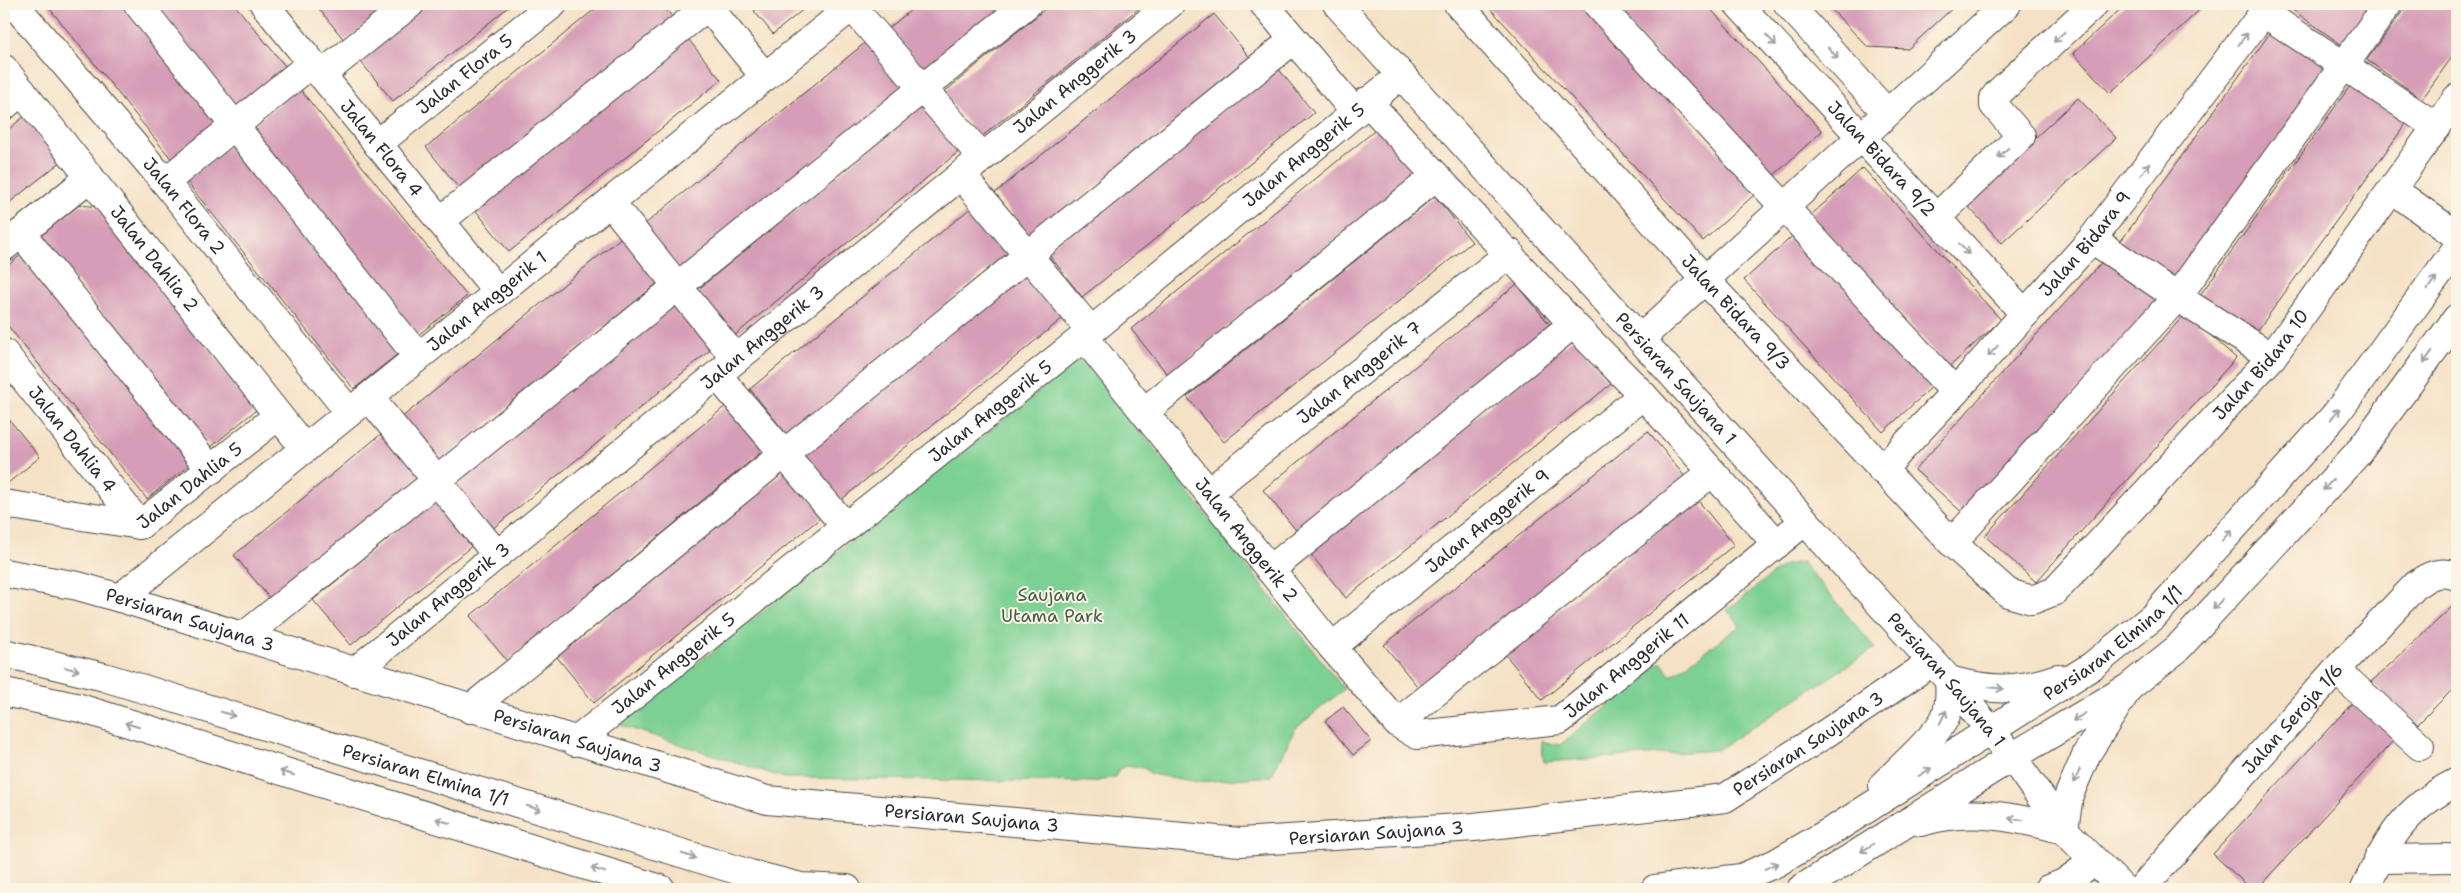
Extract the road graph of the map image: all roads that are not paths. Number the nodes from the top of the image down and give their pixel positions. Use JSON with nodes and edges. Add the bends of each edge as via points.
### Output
{"nodes":[{"id":1,"x":14,"y":4,"type":"edge"},
{"id":2,"x":138,"y":4,"type":"edge"},
{"id":3,"x":264,"y":4,"type":"edge"},
{"id":4,"x":410,"y":4,"type":"edge"},
{"id":5,"x":553,"y":4,"type":"edge"},
{"id":6,"x":1027,"y":4,"type":"edge"},
{"id":7,"x":1170,"y":4,"type":"edge"},
{"id":8,"x":1264,"y":4,"type":"edge"},
{"id":9,"x":1337,"y":4,"type":"edge"},
{"id":10,"x":1458,"y":4,"type":"edge"},
{"id":11,"x":1597,"y":4,"type":"edge"},
{"id":12,"x":1738,"y":4,"type":"edge"},
{"id":13,"x":1788,"y":4,"type":"edge"},
{"id":14,"x":2007,"y":4,"type":"edge"},
{"id":15,"x":2094,"y":4,"type":"edge"},
{"id":16,"x":2388,"y":4,"type":"edge"},
{"id":17,"x":707,"y":5,"type":"edge"},
{"id":18,"x":854,"y":5,"type":"edge"},
{"id":19,"x":2267,"y":8,"type":"edge"},
{"id":20,"x":1293,"y":40,"type":"junction"},
{"id":21,"x":2344,"y":66,"type":"junction"},
{"id":22,"x":4,"y":69,"type":"edge"},
{"id":23,"x":316,"y":69,"type":"junction"},
{"id":24,"x":1401,"y":75,"type":"junction"},
{"id":25,"x":765,"y":77,"type":"junction"},
{"id":26,"x":923,"y":88,"type":"junction"},
{"id":27,"x":13,"y":98,"type":"edge"},
{"id":28,"x":2457,"y":98,"type":"edge"},
{"id":29,"x":1361,"y":107,"type":"junction"},
{"id":30,"x":1887,"y":113,"type":"junction"},
{"id":31,"x":234,"y":126,"type":"junction"},
{"id":32,"x":2437,"y":127,"type":"junction"},
{"id":33,"x":1861,"y":137,"type":"junction"},
{"id":34,"x":377,"y":144,"type":"junction"},
{"id":35,"x":982,"y":157,"type":"junction"},
{"id":36,"x":961,"y":175,"type":"junction"},
{"id":37,"x":1436,"y":176,"type":"junction"},
{"id":38,"x":90,"y":178,"type":"junction"},
{"id":39,"x":165,"y":182,"type":"junction"},
{"id":40,"x":2392,"y":188,"type":"junction"},
{"id":41,"x":610,"y":202,"type":"junction"},
{"id":42,"x":1785,"y":207,"type":"junction"},
{"id":43,"x":1936,"y":218,"type":"junction"},
{"id":44,"x":440,"y":221,"type":"junction"},
{"id":45,"x":2457,"y":236,"type":"edge"},
{"id":46,"x":2092,"y":239,"type":"junction"},
{"id":47,"x":12,"y":240,"type":"edge"},
{"id":48,"x":2457,"y":248,"type":"edge"},
{"id":49,"x":1510,"y":253,"type":"junction"},
{"id":50,"x":1028,"y":255,"type":"junction"},
{"id":51,"x":1705,"y":280,"type":"junction"},
{"id":52,"x":678,"y":286,"type":"junction"},
{"id":53,"x":498,"y":292,"type":"junction"},
{"id":54,"x":2177,"y":297,"type":"junction"},
{"id":55,"x":2025,"y":314,"type":"junction"},
{"id":56,"x":2457,"y":318,"type":"edge"},
{"id":57,"x":1573,"y":324,"type":"junction"},
{"id":58,"x":1087,"y":334,"type":"junction"},
{"id":59,"x":1640,"y":339,"type":"junction"},
{"id":60,"x":4,"y":354,"type":"edge"},
{"id":61,"x":418,"y":357,"type":"junction"},
{"id":62,"x":2272,"y":357,"type":"junction"},
{"id":63,"x":726,"y":367,"type":"junction"},
{"id":64,"x":1956,"y":392,"type":"junction"},
{"id":65,"x":1642,"y":395,"type":"junction"},
{"id":66,"x":359,"y":404,"type":"junction"},
{"id":67,"x":1144,"y":411,"type":"junction"},
{"id":68,"x":278,"y":416,"type":"junction"},
{"id":69,"x":304,"y":449,"type":"junction"},
{"id":70,"x":784,"y":454,"type":"junction"},
{"id":71,"x":211,"y":470,"type":"junction"},
{"id":72,"x":1882,"y":470,"type":"junction"},
{"id":73,"x":1711,"y":473,"type":"junction"},
{"id":74,"x":437,"y":481,"type":"junction"},
{"id":75,"x":1209,"y":492,"type":"junction"},
{"id":76,"x":4,"y":504,"type":"edge"},
{"id":77,"x":1805,"y":521,"type":"junction"},
{"id":78,"x":140,"y":525,"type":"junction"},
{"id":79,"x":846,"y":527,"type":"junction"},
{"id":80,"x":1952,"y":543,"type":"junction"},
{"id":81,"x":1777,"y":544,"type":"junction"},
{"id":82,"x":497,"y":555,"type":"junction"},
{"id":83,"x":1270,"y":570,"type":"junction"},
{"id":84,"x":4,"y":572,"type":"edge"},
{"id":85,"x":2457,"y":576,"type":"edge"},
{"id":86,"x":120,"y":598,"type":"junction"},
{"id":87,"x":2032,"y":600,"type":"joint"},
{"id":88,"x":243,"y":637,"type":"junction"},
{"id":89,"x":1332,"y":647,"type":"junction"},
{"id":90,"x":4,"y":653,"type":"edge"},
{"id":91,"x":2092,"y":666,"type":"junction"},
{"id":92,"x":2336,"y":670,"type":"junction"},
{"id":93,"x":1940,"y":671,"type":"junction"},
{"id":94,"x":354,"y":672,"type":"junction"},
{"id":95,"x":2128,"y":688,"type":"junction"},
{"id":96,"x":4,"y":692,"type":"edge"},
{"id":97,"x":470,"y":709,"type":"junction"},
{"id":98,"x":1407,"y":729,"type":"junction"},
{"id":99,"x":1991,"y":730,"type":"junction"},
{"id":100,"x":575,"y":742,"type":"junction"},
{"id":101,"x":2420,"y":746,"type":"dead end"},
{"id":102,"x":2012,"y":757,"type":"junction"},
{"id":103,"x":2457,"y":782,"type":"edge"},
{"id":104,"x":1838,"y":827,"type":"junction"},
{"id":105,"x":1896,"y":830,"type":"junction"},
{"id":106,"x":2064,"y":830,"type":"junction"},
{"id":107,"x":2457,"y":858,"type":"edge"},
{"id":108,"x":2378,"y":859,"type":"junction"},
{"id":109,"x":2093,"y":862,"type":"junction"},
{"id":110,"x":661,"y":889,"type":"edge"},
{"id":111,"x":847,"y":889,"type":"edge"},
{"id":112,"x":1655,"y":889,"type":"edge"},
{"id":113,"x":1800,"y":889,"type":"edge"},
{"id":114,"x":2048,"y":889,"type":"edge"},
{"id":115,"x":2123,"y":889,"type":"edge"},
{"id":116,"x":2141,"y":889,"type":"edge"},
{"id":117,"x":2365,"y":889,"type":"edge"}],
"edges":[{"from":1,"to":39,"type":"street","name":"Jalan Flora 2"},
{"from":2,"to":31,"type":"street"},
{"from":3,"to":23,"type":"street","name":"Jalan Flora 4"},
{"from":4,"to":23,"type":"street"},
{"from":5,"to":34,"type":"street","name":"Jalan Flora 5"},
{"from":6,"to":26,"type":"street"},
{"from":7,"to":35,"type":"street","name":"Jalan Anggerik 3"},
{"from":8,"to":20,"type":"street"},
{"from":9,"to":24,"type":"street","name":"Persiaran Saujana 1"},
{"from":10,"to":51,"type":"street","name":"Jalan Bidara 9/3"},
{"from":11,"to":42,"type":"street"},
{"from":12,"to":33,"type":"street","name":"Jalan Bidara 9/2","one_way":true},
{"from":13,"to":30,"type":"street","one_way":true},
{"from":14,"to":30,"type":"street"},
{"from":15,"to":43,"type":"street","one_way":true,"via":[[1994,98],[1994,105],[2021,136]]},
{"from":16,"to":21,"type":"street"},
{"from":17,"to":25,"type":"street"},
{"from":17,"to":44,"type":"street"},
{"from":18,"to":25,"type":"street","name":"Jalan Anggerik 1"},
{"from":18,"to":26,"type":"street"},
{"from":19,"to":21,"type":"street"},
{"from":46,"to":19,"type":"street","name":"Jalan Bidara 9","one_way":true},
{"from":20,"to":29,"type":"street"},
{"from":20,"to":50,"type":"street"},
{"from":21,"to":32,"type":"street"},
{"from":21,"to":54,"type":"street"},
{"from":22,"to":27,"type":"street","name":"Jalan Dahlia 2"},
{"from":23,"to":31,"type":"street"},
{"from":23,"to":34,"type":"street","name":"Jalan Flora 4"},
{"from":24,"to":29,"type":"street","name":"Jalan Anggerik 5"},
{"from":24,"to":59,"type":"street","name":"Persiaran Saujana 1"},
{"from":25,"to":41,"type":"street","name":"Jalan Anggerik 1"},
{"from":26,"to":35,"type":"street"},
{"from":26,"to":52,"type":"street"},
{"from":27,"to":38,"type":"street","name":"Jalan Dahlia 2"},
{"from":28,"to":32,"type":"street","name":"Jalan Bidara 10"},
{"from":29,"to":37,"type":"street"},
{"from":29,"to":58,"type":"street","name":"Jalan Anggerik 5"},
{"from":30,"to":33,"type":"street"},
{"from":31,"to":39,"type":"street"},
{"from":31,"to":61,"type":"street"},
{"from":32,"to":40,"type":"street","name":"Jalan Bidara 10"},
{"from":33,"to":42,"type":"street"},
{"from":33,"to":43,"type":"street","name":"Jalan Bidara 9/2"},
{"from":34,"to":44,"type":"street","name":"Jalan Flora 4"},
{"from":35,"to":36,"type":"street","name":"Jalan Anggerik 3"},
{"from":36,"to":50,"type":"street","name":"Jalan Anggerik 2"},
{"from":36,"to":63,"type":"street","name":"Jalan Anggerik 3"},
{"from":37,"to":49,"type":"street"},
{"from":37,"to":67,"type":"street"},
{"from":38,"to":47,"type":"street"},
{"from":38,"to":68,"type":"street","name":"Jalan Dahlia 2"},
{"from":39,"to":66,"type":"street","name":"Jalan Flora 2"},
{"from":40,"to":45,"type":"street"},
{"from":40,"to":62,"type":"street","name":"Jalan Bidara 10"},
{"from":41,"to":52,"type":"street"},
{"from":41,"to":53,"type":"street","name":"Jalan Anggerik 1"},
{"from":42,"to":51,"type":"street"},
{"from":42,"to":64,"type":"street"},
{"from":43,"to":55,"type":"street","name":"Jalan Bidara 9/2","one_way":true},
{"from":44,"to":53,"type":"street","name":"Jalan Flora 4"},
{"from":46,"to":54,"type":"street"},
{"from":46,"to":55,"type":"street","name":"Jalan Bidara 9"},
{"from":47,"to":71,"type":"street"},
{"from":91,"to":48,"type":"street","name":"Persiaran Elmina 1/1","one_way":true,"via":[[2154,616],[2336,414]]},
{"from":49,"to":57,"type":"street"},
{"from":49,"to":75,"type":"street","name":"Jalan Anggerik 7"},
{"from":50,"to":58,"type":"street","name":"Jalan Anggerik 2"},
{"from":50,"to":70,"type":"street"},
{"from":51,"to":59,"type":"street"},
{"from":51,"to":72,"type":"street","name":"Jalan Bidara 9/3"},
{"from":52,"to":63,"type":"street"},
{"from":52,"to":74,"type":"street"},
{"from":53,"to":61,"type":"street","name":"Jalan Anggerik 1"},
{"from":54,"to":62,"type":"street"},
{"from":54,"to":80,"type":"street"},
{"from":55,"to":64,"type":"street","name":"Jalan Bidara 9","one_way":true},
{"from":56,"to":95,"type":"street","name":"Persiaran Elmina 1/1","one_way":true,"via":[[2357,454],[2177,648]]},
{"from":57,"to":65,"type":"street"},
{"from":57,"to":83,"type":"street"},
{"from":58,"to":67,"type":"street","name":"Jalan Anggerik 2"},
{"from":58,"to":79,"type":"street","name":"Jalan Anggerik 5"},
{"from":59,"to":77,"type":"street","name":"Persiaran Saujana 1"},
{"from":60,"to":78,"type":"street","name":"Jalan Dahlia 4"},
{"from":61,"to":66,"type":"street","name":"Jalan Anggerik 1"},
{"from":62,"to":87,"type":"street","name":"Jalan Bidara 10","via":[[2056,591]]},
{"from":63,"to":70,"type":"street"},
{"from":63,"to":82,"type":"street","name":"Jalan Anggerik 3"},
{"from":64,"to":72,"type":"street","name":"Jalan Bidara 9"},
{"from":65,"to":73,"type":"street"},
{"from":65,"to":89,"type":"street","name":"Jalan Anggerik 9"},
{"from":66,"to":69,"type":"street","name":"Jalan Anggerik 1"},
{"from":66,"to":74,"type":"street","name":"Jalan Flora 2"},
{"from":67,"to":75,"type":"street","name":"Jalan Anggerik 2"},
{"from":68,"to":69,"type":"street","name":"Jalan Dahlia 2"},
{"from":68,"to":71,"type":"street","name":"Jalan Dahlia 5"},
{"from":69,"to":86,"type":"street","name":"Jalan Anggerik 1"},
{"from":70,"to":79,"type":"street"},
{"from":70,"to":97,"type":"street"},
{"from":71,"to":78,"type":"street","name":"Jalan Dahlia 5"},
{"from":72,"to":80,"type":"street","name":"Jalan Bidara 9/3"},
{"from":73,"to":81,"type":"street"},
{"from":73,"to":98,"type":"street"},
{"from":74,"to":82,"type":"street","name":"Jalan Flora 2"},
{"from":74,"to":88,"type":"street"},
{"from":75,"to":83,"type":"street","name":"Jalan Anggerik 2"},
{"from":76,"to":78,"type":"street","name":"Jalan Dahlia 5"},
{"from":77,"to":81,"type":"street","name":"Jalan Anggerik 11"},
{"from":77,"to":93,"type":"street","name":"Persiaran Saujana 1"},
{"from":79,"to":100,"type":"street","name":"Jalan Anggerik 5"},
{"from":80,"to":87,"type":"street","name":"Jalan Bidara 9/3","via":[[2008,593]]},
{"from":81,"to":98,"type":"street","name":"Jalan Anggerik 11","via":[[1560,720]]},
{"from":82,"to":94,"type":"street","name":"Jalan Anggerik 3"},
{"from":83,"to":89,"type":"street","name":"Jalan Anggerik 2"},
{"from":84,"to":86,"type":"street","name":"Persiaran Saujana 3","via":[[78,586]]},
{"from":85,"to":92,"type":"street","name":"Jalan Seroja 1/6","via":[[2430,574]]},
{"from":86,"to":88,"type":"street","name":"Persiaran Saujana 3"},
{"from":88,"to":94,"type":"street","name":"Persiaran Saujana 3"},
{"from":89,"to":98,"type":"street","name":"Jalan Anggerik 2"},
{"from":90,"to":111,"type":"street","name":"Persiaran Elmina 1/1","one_way":true,"via":[[104,677],[750,874],[801,887]]},
{"from":93,"to":91,"type":"street","one_way":true,"via":[[1970,686],[2002,689],[2026,687]]},
{"from":91,"to":99,"type":"street","name":"Persiaran Elmina 1/1"},
{"from":92,"to":101,"type":"street"},
{"from":92,"to":116,"type":"street","name":"Jalan Seroja 1/6"},
{"from":93,"to":99,"type":"street","name":"Persiaran Saujana 1"},
{"from":93,"to":100,"type":"street","name":"Persiaran Saujana 3","via":[[1826,734],[1725,798],[1474,827],[1240,842],[767,800]]},
{"from":104,"to":93,"type":"street","one_way":true,"via":[[1918,751],[1946,717],[1950,694]]},
{"from":94,"to":97,"type":"street","name":"Persiaran Saujana 3"},
{"from":95,"to":102,"type":"street","name":"Persiaran Elmina 1/1","one_way":true},
{"from":95,"to":106,"type":"street","one_way":true,"via":[[2086,753],[2070,794]]},
{"from":110,"to":96,"type":"street","one_way":true,"via":[[80,708]]},
{"from":97,"to":100,"type":"street","name":"Persiaran Saujana 3"},
{"from":99,"to":102,"type":"street","name":"Persiaran Saujana 1"},
{"from":104,"to":99,"type":"street","name":"Persiaran Elmina 1/1","one_way":true},
{"from":102,"to":105,"type":"street","name":"Persiaran Elmina 1/1"},
{"from":102,"to":106,"type":"street"},
{"from":103,"to":108,"type":"street","via":[[2432,795],[2404,820]]},
{"from":112,"to":104,"type":"street","name":"Persiaran Elmina 1/1","one_way":true,"via":[[1741,878],[1776,863]]},
{"from":106,"to":105,"type":"street","one_way":true,"via":[[2029,820],[1964,814],[1936,817]]},
{"from":105,"to":113,"type":"street","name":"Persiaran Elmina 1/1","one_way":true},
{"from":106,"to":109,"type":"street"},
{"from":107,"to":108,"type":"street"},
{"from":108,"to":117,"type":"street"},
{"from":109,"to":114,"type":"street","via":[[2064,883]]},
{"from":109,"to":115,"type":"street"}]}
